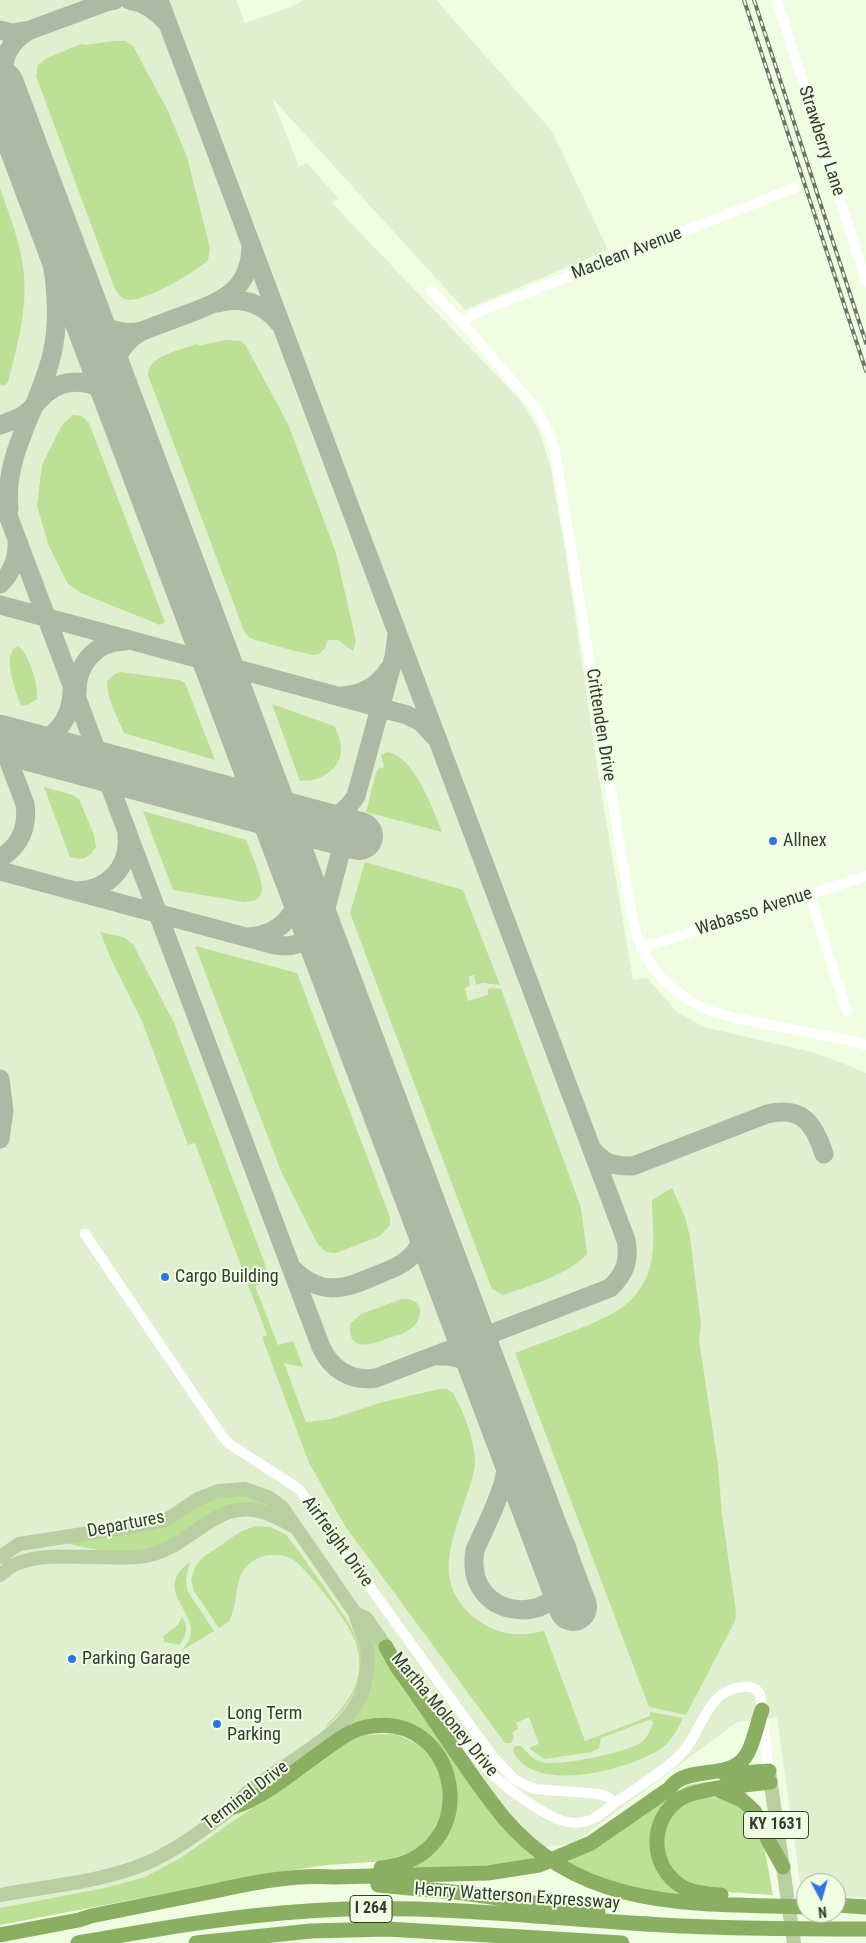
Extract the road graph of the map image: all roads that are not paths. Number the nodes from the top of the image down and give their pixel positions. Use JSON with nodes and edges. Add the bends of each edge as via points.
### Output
{"nodes":[{"id":1,"x":777,"y":0,"type":"edge"},
{"id":2,"x":794,"y":188,"type":"dead end"},
{"id":3,"x":866,"y":282,"type":"edge"},
{"id":4,"x":431,"y":290,"type":"dead end"},
{"id":5,"x":461,"y":322,"type":"junction"},
{"id":6,"x":866,"y":876,"type":"edge"},
{"id":7,"x":809,"y":894,"type":"junction"},
{"id":8,"x":642,"y":948,"type":"junction"},
{"id":9,"x":847,"y":1011,"type":"dead end"},
{"id":10,"x":866,"y":1045,"type":"edge"},
{"id":11,"x":85,"y":1234,"type":"dead end"},
{"id":12,"x":294,"y":1526,"type":"junction"},
{"id":13,"x":0,"y":1557,"type":"edge"},
{"id":14,"x":0,"y":1575,"type":"edge"},
{"id":15,"x":355,"y":1613,"type":"junction"},
{"id":16,"x":386,"y":1647,"type":"junction"},
{"id":17,"x":761,"y":1703,"type":"junction"},
{"id":18,"x":769,"y":1777,"type":"junction"},
{"id":19,"x":669,"y":1789,"type":"junction"},
{"id":20,"x":718,"y":1790,"type":"junction"},
{"id":21,"x":615,"y":1803,"type":"junction"},
{"id":22,"x":234,"y":1806,"type":"junction"},
{"id":23,"x":783,"y":1867,"type":"junction"},
{"id":24,"x":318,"y":1875,"type":"junction"},
{"id":25,"x":0,"y":1895,"type":"edge"},
{"id":26,"x":771,"y":1903,"type":"junction"},
{"id":27,"x":796,"y":1903,"type":"edge"},
{"id":28,"x":796,"y":1906,"type":"edge"},
{"id":29,"x":846,"y":1906,"type":"edge"},
{"id":30,"x":866,"y":1907,"type":"edge"},
{"id":31,"x":79,"y":1920,"type":"junction"},
{"id":32,"x":666,"y":1925,"type":"junction"},
{"id":33,"x":866,"y":1929,"type":"edge"},
{"id":34,"x":0,"y":1935,"type":"edge"},
{"id":35,"x":78,"y":1943,"type":"edge"},
{"id":36,"x":196,"y":1943,"type":"edge"},
{"id":37,"x":622,"y":1943,"type":"edge"},
{"id":38,"x":794,"y":1943,"type":"edge"}],
"edges":[{"from":1,"to":3,"type":"street","name":"Strawberry Lane"},
{"from":2,"to":5,"type":"street","name":"Maclean Avenue","via":[[478,312]]},
{"from":4,"to":5,"type":"street","name":"Crittenden Drive"},
{"from":5,"to":8,"type":"street","name":"Crittenden Drive","via":[[538,411],[555,451],[627,892]]},
{"from":6,"to":7,"type":"street","name":"Wabasso Avenue"},
{"from":7,"to":8,"type":"street","name":"Wabasso Avenue"},
{"from":7,"to":9,"type":"street"},
{"from":8,"to":10,"type":"street","name":"Crittenden Drive","via":[[653,967],[671,987],[710,1011]]},
{"from":11,"to":21,"type":"street","name":"Airfreight Drive","via":[[222,1436],[298,1489],[493,1757],[519,1782],[535,1789],[598,1794]]},
{"from":12,"to":13,"type":"main road","name":"Departures","via":[[282,1507],[273,1500],[257,1492],[233,1489],[209,1494],[154,1523],[19,1544]]},
{"from":12,"to":14,"type":"main road","name":"Terminal Drive","via":[[267,1513],[240,1510],[221,1515],[180,1543],[152,1555],[34,1559],[15,1564]]},
{"from":12,"to":15,"type":"main road","name":"Terminal Drive"},
{"from":15,"to":16,"type":"main road","via":[[366,1618]]},
{"from":15,"to":22,"type":"main road","name":"Terminal Drive","via":[[368,1657],[365,1683],[356,1705],[326,1736],[248,1792]]},
{"from":16,"to":21,"type":"street","name":"Martha Moloney Drive","via":[[469,1751],[512,1792],[546,1814],[571,1823],[596,1818]]},
{"from":16,"to":26,"type":"highway","via":[[486,1795],[529,1843],[555,1862],[610,1889],[646,1898],[691,1903]]},
{"from":17,"to":18,"type":"street","number":"KY 1631"},
{"from":17,"to":19,"type":"highway","via":[[749,1752],[739,1764],[676,1781]]},
{"from":17,"to":21,"type":"street","name":"Martha Moloney Drive","via":[[756,1689],[748,1687],[731,1689],[721,1695],[709,1708],[683,1752]]},
{"from":18,"to":19,"type":"highway","via":[[737,1772],[696,1779]]},
{"from":18,"to":20,"type":"highway"},
{"from":18,"to":23,"type":"main road","number":"KY 1631"},
{"from":19,"to":24,"type":"highway","via":[[591,1844],[524,1869],[488,1873]]},
{"from":20,"to":23,"type":"highway","via":[[742,1800],[753,1810]]},
{"from":20,"to":26,"type":"highway","via":[[687,1795],[665,1813],[656,1844],[662,1867],[672,1880],[692,1891]]},
{"from":22,"to":24,"type":"highway","via":[[254,1800],[357,1729],[393,1726],[411,1732],[430,1746],[444,1766],[450,1792],[448,1817],[435,1841],[406,1863]]},
{"from":22,"to":25,"type":"main road","name":"Terminal Drive","via":[[148,1862],[116,1874]]},
{"from":23,"to":38,"type":"main road","number":"KY 1631"},
{"from":24,"to":31,"type":"highway","via":[[229,1888]]},
{"from":26,"to":27,"type":"highway"},
{"from":26,"to":28,"type":"highway"},
{"from":29,"to":30,"type":"highway"},
{"from":31,"to":32,"type":"highway","via":[[92,1922],[260,1891],[330,1884],[370,1884],[579,1909]]},
{"from":31,"to":34,"type":"highway"},
{"from":32,"to":33,"type":"highway","name":"Henry Watterson Expressway","number":"I 264"},
{"from":32,"to":35,"type":"highway","name":"Henry Watterson Expressway","number":"I 264","via":[[446,1910],[346,1909],[216,1919]]},
{"from":36,"to":37,"type":"highway","number":"I 264","via":[[311,1931],[387,1929]]}]}
